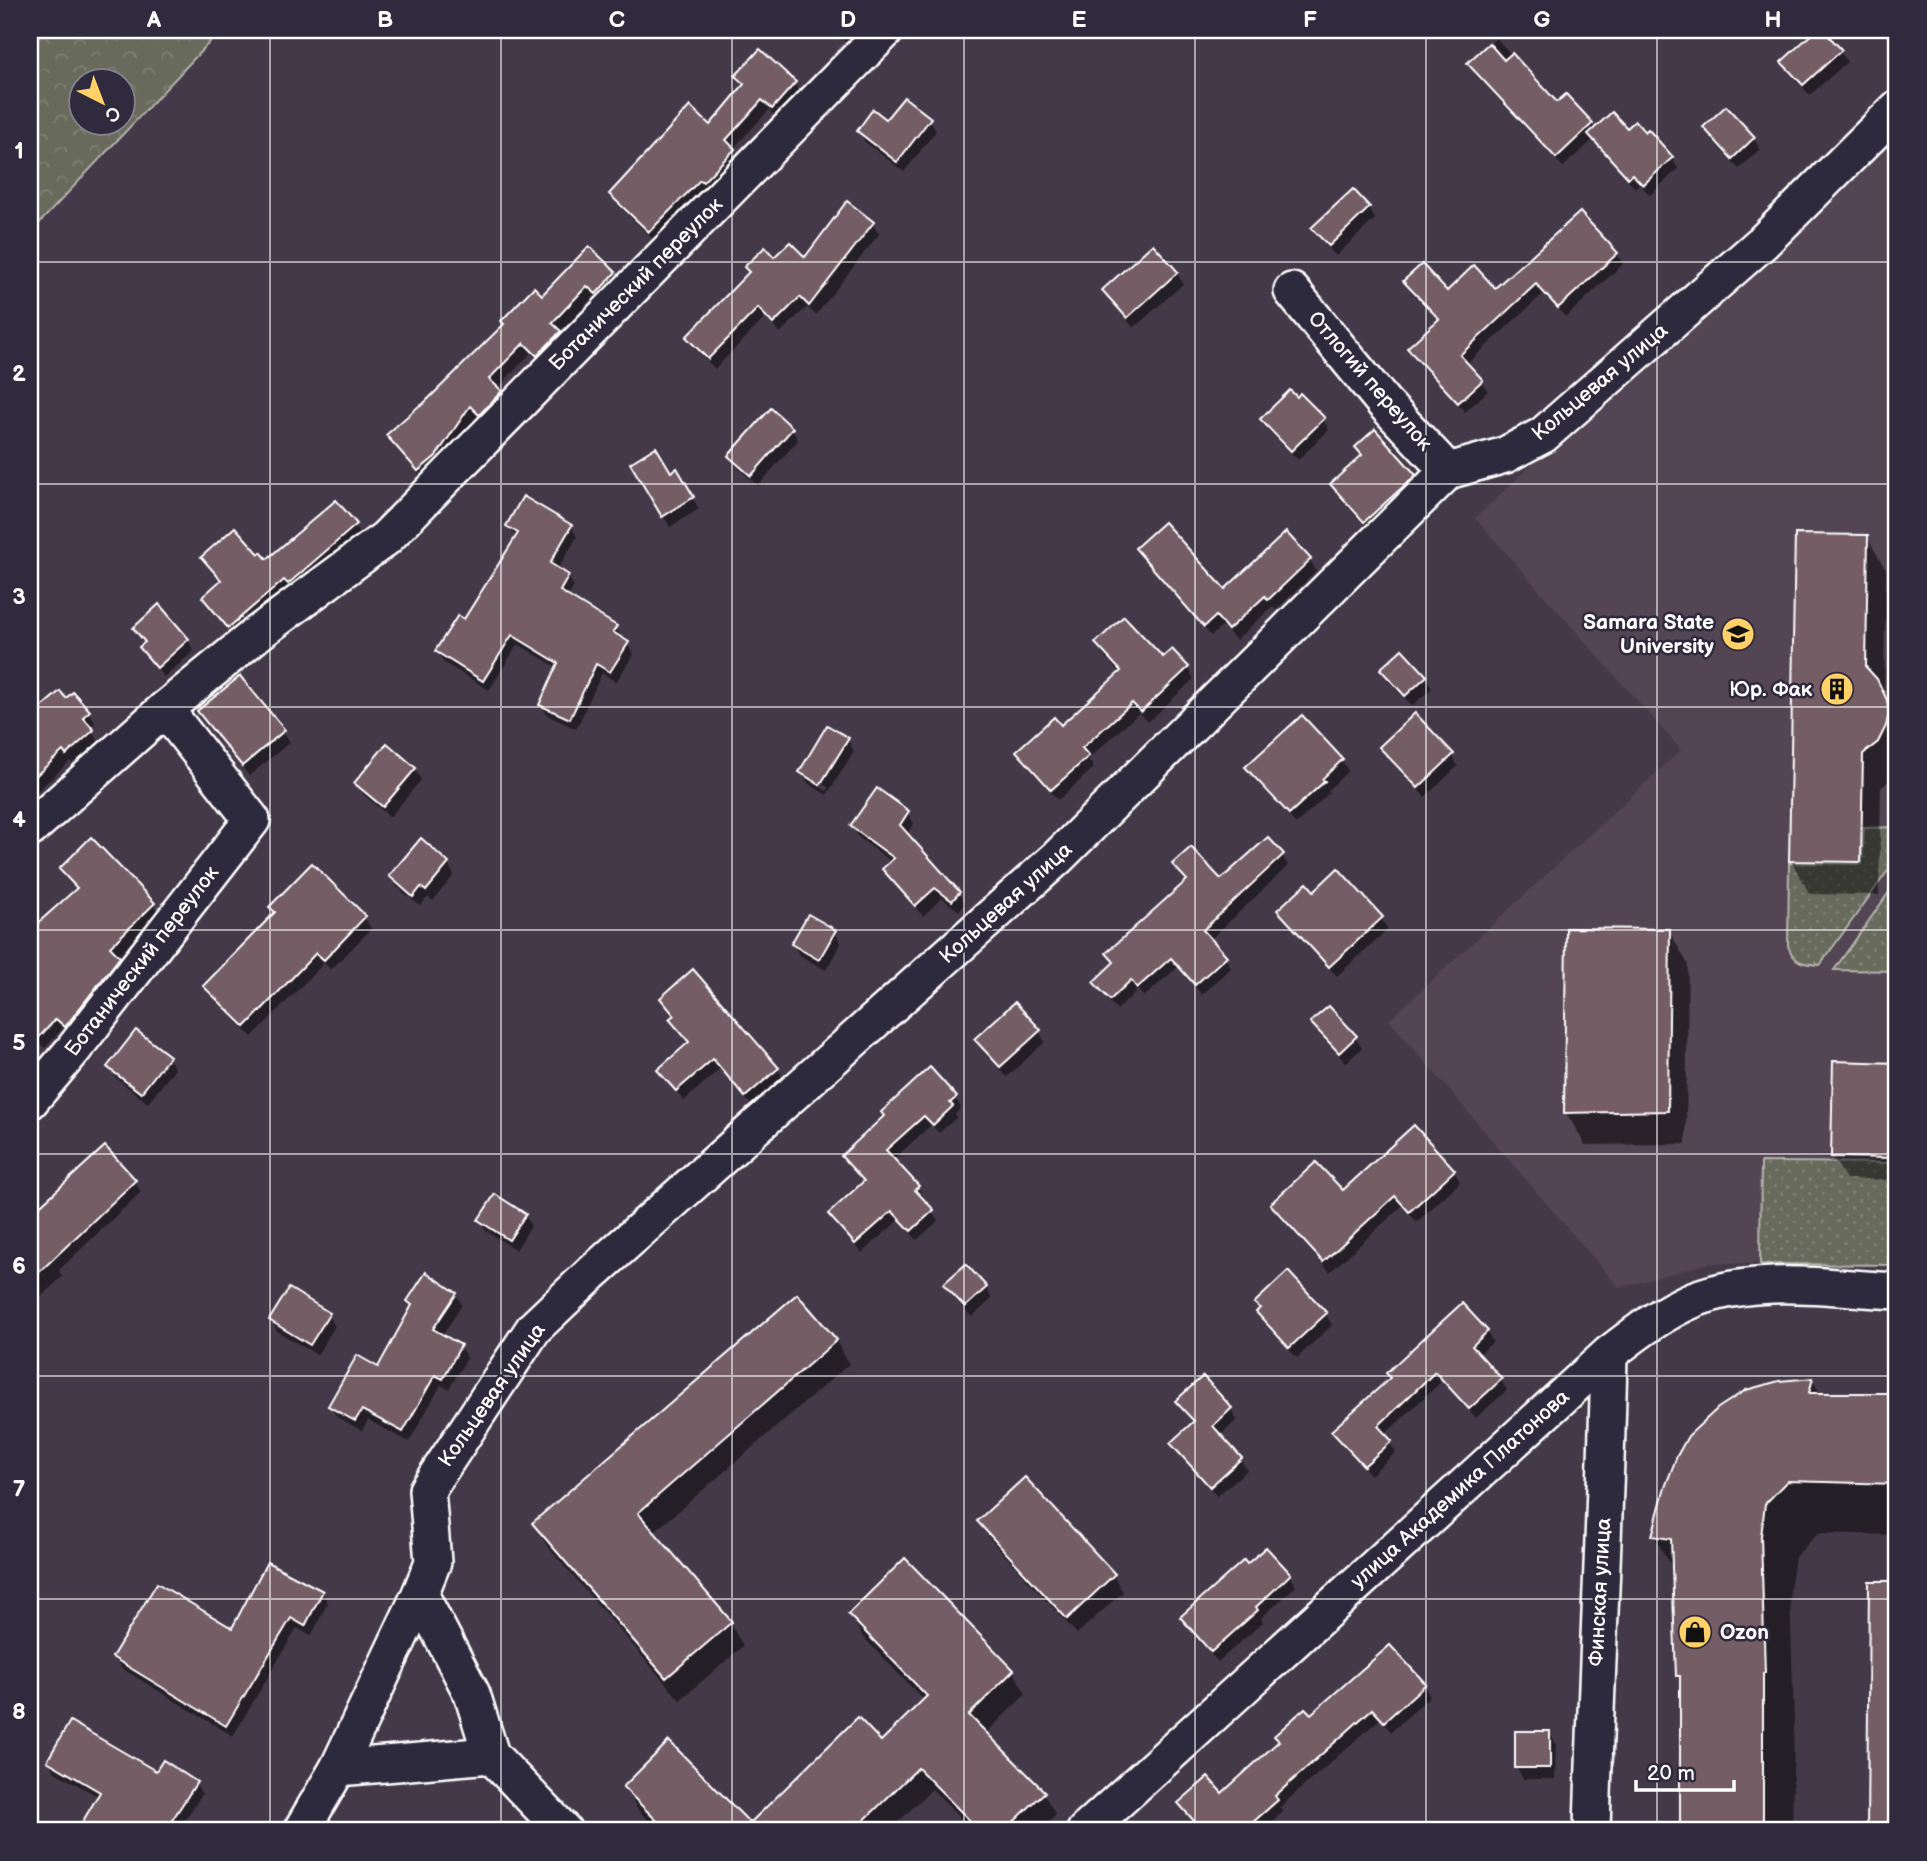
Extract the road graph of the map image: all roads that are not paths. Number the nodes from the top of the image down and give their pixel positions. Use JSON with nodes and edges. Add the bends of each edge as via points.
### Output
{"nodes":[{"id":1,"x":886,"y":30,"type":"edge"},
{"id":2,"x":1897,"y":109,"type":"edge"},
{"id":3,"x":1292,"y":291,"type":"dead end"},
{"id":4,"x":1448,"y":471,"type":"junction"},
{"id":5,"x":165,"y":709,"type":"junction"},
{"id":6,"x":30,"y":829,"type":"edge"},
{"id":7,"x":30,"y":1101,"type":"edge"},
{"id":8,"x":1897,"y":1292,"type":"edge"},
{"id":9,"x":1609,"y":1353,"type":"junction"},
{"id":10,"x":421,"y":1594,"type":"junction"},
{"id":11,"x":491,"y":1755,"type":"junction"},
{"id":12,"x":338,"y":1768,"type":"junction"},
{"id":13,"x":301,"y":1831,"type":"edge"},
{"id":14,"x":564,"y":1831,"type":"edge"},
{"id":15,"x":1085,"y":1831,"type":"edge"},
{"id":16,"x":1592,"y":1831,"type":"edge"}],
"edges":[{"from":1,"to":5,"type":"street","name":"Ботанический переулок","via":[[386,538]]},
{"from":2,"to":4,"type":"street","name":"Кольцевая улица","via":[[1763,242],[1543,435],[1505,455]]},
{"from":3,"to":4,"type":"street","name":"Отлогий переулок","via":[[1384,403]]},
{"from":4,"to":10,"type":"street","name":"Кольцевая улица","via":[[1057,858],[534,1328],[427,1490],[433,1562]]},
{"from":5,"to":6,"type":"street","name":"Ботанический переулок"},
{"from":5,"to":7,"type":"street","name":"Ботанический переулок","via":[[253,820]]},
{"from":8,"to":9,"type":"street","name":"улица Академика Платонова","via":[[1744,1287],[1696,1299],[1650,1321]]},
{"from":9,"to":15,"type":"street","name":"улица Академика Платонова"},
{"from":9,"to":16,"type":"street","name":"Финская улица"},
{"from":10,"to":11,"type":"street","via":[[472,1694]]},
{"from":10,"to":12,"type":"street","name":"Кольцевая улица"},
{"from":11,"to":12,"type":"street"},
{"from":11,"to":14,"type":"street"},
{"from":12,"to":13,"type":"street","name":"Кольцевая улица"}]}
